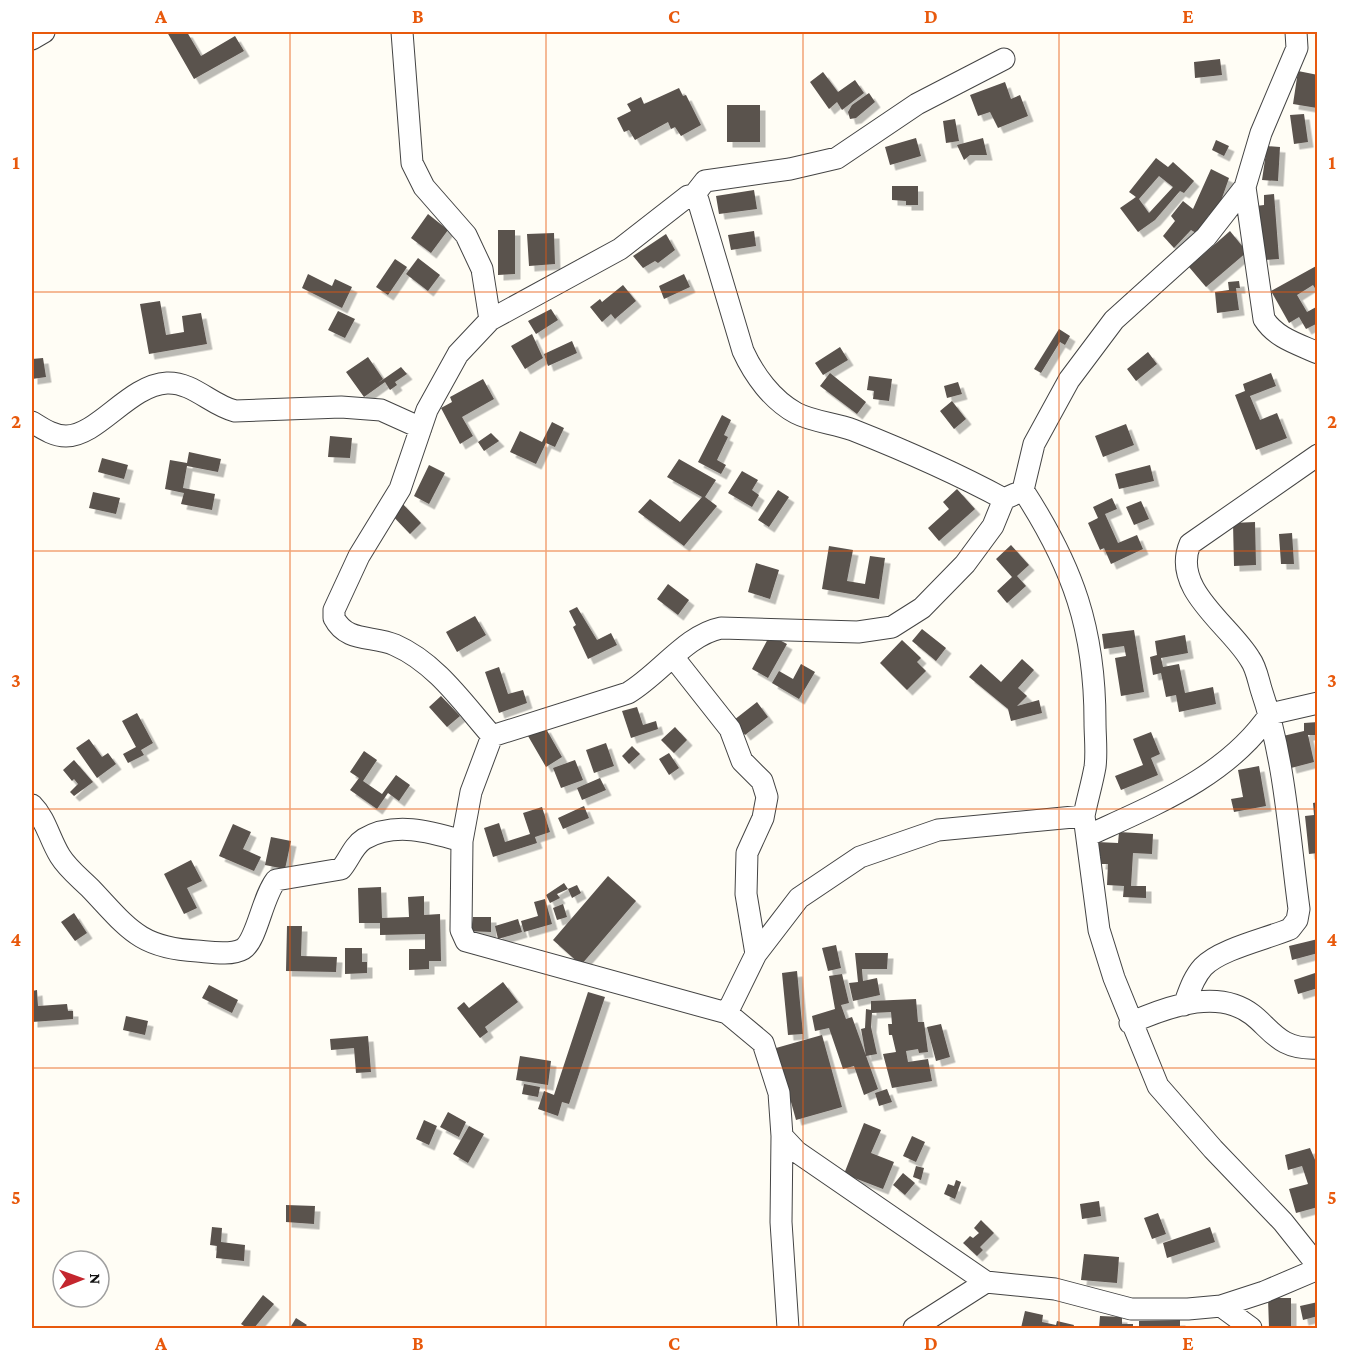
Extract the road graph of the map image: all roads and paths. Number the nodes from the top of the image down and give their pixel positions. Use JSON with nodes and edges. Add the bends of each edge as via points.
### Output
{"nodes":[{"id":1,"x":44,"y":32,"type":"edge"},
{"id":2,"x":402,"y":32,"type":"edge"},
{"id":3,"x":1301,"y":37,"type":"edge"},
{"id":4,"x":32,"y":39,"type":"edge"},
{"id":5,"x":1004,"y":59,"type":"dead end"},
{"id":6,"x":1245,"y":186,"type":"junction"},
{"id":7,"x":694,"y":195,"type":"junction"},
{"id":8,"x":490,"y":320,"type":"junction"},
{"id":9,"x":1317,"y":353,"type":"edge"},
{"id":10,"x":32,"y":422,"type":"edge"},
{"id":11,"x":421,"y":428,"type":"junction"},
{"id":12,"x":1317,"y":455,"type":"edge"},
{"id":13,"x":1014,"y":494,"type":"junction"},
{"id":14,"x":674,"y":658,"type":"junction"},
{"id":15,"x":1317,"y":703,"type":"edge"},
{"id":16,"x":1270,"y":714,"type":"junction"},
{"id":17,"x":492,"y":736,"type":"junction"},
{"id":18,"x":32,"y":805,"type":"edge"},
{"id":19,"x":1085,"y":826,"type":"junction"},
{"id":20,"x":462,"y":841,"type":"junction"},
{"id":21,"x":756,"y":954,"type":"junction"},
{"id":22,"x":1184,"y":1005,"type":"junction"},
{"id":23,"x":727,"y":1013,"type":"junction"},
{"id":24,"x":1130,"y":1023,"type":"junction"},
{"id":25,"x":1317,"y":1048,"type":"edge"},
{"id":26,"x":782,"y":1136,"type":"junction"},
{"id":27,"x":1317,"y":1267,"type":"edge"},
{"id":28,"x":986,"y":1282,"type":"junction"},
{"id":29,"x":1221,"y":1306,"type":"junction"},
{"id":30,"x":788,"y":1329,"type":"edge"},
{"id":31,"x":914,"y":1329,"type":"edge"},
{"id":32,"x":1251,"y":1329,"type":"edge"}],
"edges":[{"from":1,"to":4,"type":"street"},
{"from":2,"to":8,"type":"street","via":[[412,163],[424,187],[466,235],[482,269]]},
{"from":3,"to":6,"type":"street","via":[[1261,133]]},
{"from":5,"to":7,"type":"street","via":[[917,104],[837,158],[705,181]]},
{"from":6,"to":9,"type":"street","via":[[1264,319],[1283,337]]},
{"from":6,"to":13,"type":"street","via":[[1206,237],[1114,320],[1069,380],[1034,444]]},
{"from":7,"to":8,"type":"street","via":[[595,265]]},
{"from":7,"to":13,"type":"street","via":[[743,351],[775,397],[797,414],[835,423]]},
{"from":8,"to":11,"type":"street","via":[[458,354]]},
{"from":10,"to":11,"type":"street","via":[[53,434],[82,432],[149,387],[168,383],[187,386],[235,411],[371,409]]},
{"from":11,"to":17,"type":"street","via":[[400,489],[359,556],[334,618],[348,635],[394,645],[437,673]]},
{"from":12,"to":16,"type":"street","via":[[1190,544],[1185,556],[1187,573],[1196,592],[1251,659]]},
{"from":13,"to":14,"type":"street","via":[[965,564],[922,608],[892,627],[858,632],[722,628],[707,631]]},
{"from":13,"to":19,"type":"street","via":[[1052,535],[1088,631],[1095,688],[1095,766]]},
{"from":14,"to":17,"type":"street","via":[[628,693]]},
{"from":14,"to":21,"type":"street","via":[[730,729],[742,761],[762,781],[767,797],[763,818],[747,853],[746,894]]},
{"from":15,"to":16,"type":"street"},
{"from":16,"to":19,"type":"street","via":[[1254,737],[1221,766],[1162,801]]},
{"from":16,"to":22,"type":"street","via":[[1286,805],[1299,909],[1297,920],[1290,929],[1216,957],[1204,966]]},
{"from":17,"to":20,"type":"street","via":[[471,792]]},
{"from":18,"to":20,"type":"street","via":[[43,816],[52,844],[65,864],[124,926],[150,942],[189,951],[242,950],[251,941],[267,891],[276,880],[341,869],[364,840],[396,829],[431,832]]},
{"from":19,"to":21,"type":"street","via":[[938,830],[860,857],[799,898]]},
{"from":19,"to":24,"type":"street","via":[[1099,930]]},
{"from":20,"to":23,"type":"street","via":[[461,930],[466,941]]},
{"from":21,"to":23,"type":"street"},
{"from":22,"to":24,"type":"street"},
{"from":22,"to":25,"type":"street","via":[[1235,1005],[1288,1046]]},
{"from":23,"to":26,"type":"street","via":[[763,1043],[779,1093]]},
{"from":24,"to":27,"type":"street","via":[[1158,1086],[1283,1222]]},
{"from":26,"to":28,"type":"street","via":[[797,1152]]},
{"from":26,"to":30,"type":"street","via":[[781,1222]]},
{"from":27,"to":29,"type":"street","via":[[1264,1292]]},
{"from":28,"to":29,"type":"street","via":[[1055,1290],[1131,1309]]},
{"from":28,"to":31,"type":"street"},
{"from":29,"to":32,"type":"street"}]}
